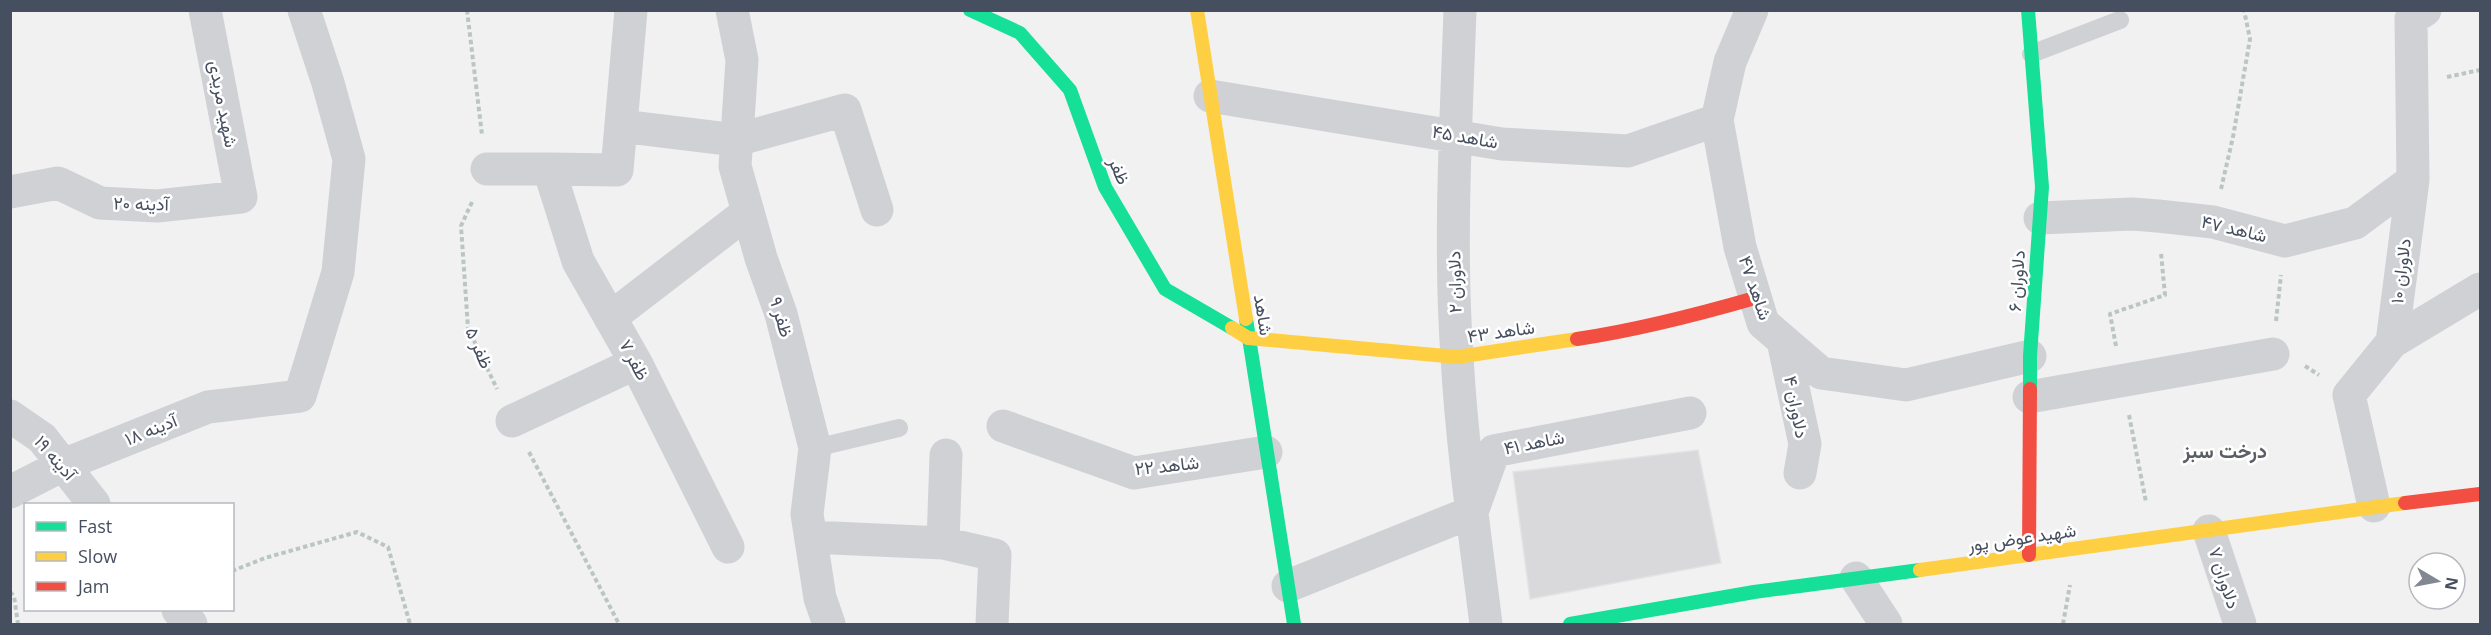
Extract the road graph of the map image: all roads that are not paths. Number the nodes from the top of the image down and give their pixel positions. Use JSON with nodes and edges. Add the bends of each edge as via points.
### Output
{"nodes":[{"id":1,"x":205,"y":10,"type":"edge"},
{"id":2,"x":304,"y":10,"type":"edge"},
{"id":3,"x":631,"y":10,"type":"edge"},
{"id":4,"x":732,"y":10,"type":"edge"},
{"id":5,"x":970,"y":10,"type":"edge"},
{"id":6,"x":1197,"y":10,"type":"edge"},
{"id":7,"x":1460,"y":10,"type":"edge"},
{"id":8,"x":1752,"y":10,"type":"edge"},
{"id":9,"x":2028,"y":10,"type":"edge"},
{"id":10,"x":2413,"y":13,"type":"edge"},
{"id":11,"x":2120,"y":20,"type":"dead end"},
{"id":12,"x":2031,"y":54,"type":"junction"},
{"id":13,"x":1210,"y":96,"type":"junction"},
{"id":14,"x":1717,"y":120,"type":"junction"},
{"id":15,"x":621,"y":126,"type":"junction"},
{"id":16,"x":1456,"y":136,"type":"junction"},
{"id":17,"x":736,"y":140,"type":"junction"},
{"id":18,"x":487,"y":169,"type":"road end"},
{"id":19,"x":549,"y":170,"type":"junction"},
{"id":20,"x":2413,"y":180,"type":"junction"},
{"id":21,"x":10,"y":192,"type":"edge"},
{"id":22,"x":241,"y":197,"type":"joint"},
{"id":23,"x":877,"y":210,"type":"dead end"},
{"id":24,"x":748,"y":212,"type":"junction"},
{"id":25,"x":2040,"y":218,"type":"junction"},
{"id":26,"x":2481,"y":289,"type":"edge"},
{"id":27,"x":1755,"y":298,"type":"junction"},
{"id":28,"x":610,"y":318,"type":"junction"},
{"id":29,"x":1248,"y":338,"type":"junction"},
{"id":30,"x":1783,"y":341,"type":"junction"},
{"id":31,"x":2392,"y":342,"type":"junction"},
{"id":32,"x":2273,"y":354,"type":"dead end"},
{"id":33,"x":2030,"y":356,"type":"junction"},
{"id":34,"x":1457,"y":357,"type":"junction"},
{"id":35,"x":636,"y":363,"type":"junction"},
{"id":36,"x":2030,"y":398,"type":"junction"},
{"id":37,"x":1690,"y":413,"type":"dead end"},
{"id":38,"x":10,"y":416,"type":"edge"},
{"id":39,"x":512,"y":421,"type":"road end"},
{"id":40,"x":1003,"y":426,"type":"dead end"},
{"id":41,"x":899,"y":428,"type":"dead end"},
{"id":42,"x":815,"y":448,"type":"junction"},
{"id":43,"x":1266,"y":452,"type":"junction"},
{"id":44,"x":946,"y":455,"type":"dead end"},
{"id":45,"x":63,"y":465,"type":"junction"},
{"id":46,"x":1800,"y":473,"type":"dead end"},
{"id":47,"x":10,"y":492,"type":"edge"},
{"id":48,"x":2481,"y":494,"type":"edge"},
{"id":49,"x":93,"y":503,"type":"edge"},
{"id":50,"x":2374,"y":506,"type":"junction"},
{"id":51,"x":1472,"y":512,"type":"junction"},
{"id":52,"x":2209,"y":531,"type":"junction"},
{"id":53,"x":811,"y":537,"type":"junction"},
{"id":54,"x":943,"y":543,"type":"junction"},
{"id":55,"x":728,"y":547,"type":"dead end"},
{"id":56,"x":2029,"y":555,"type":"junction"},
{"id":57,"x":1856,"y":578,"type":"junction"},
{"id":58,"x":1288,"y":586,"type":"junction"},
{"id":59,"x":180,"y":611,"type":"edge"},
{"id":60,"x":191,"y":624,"type":"edge"},
{"id":61,"x":829,"y":624,"type":"edge"},
{"id":62,"x":992,"y":624,"type":"edge"},
{"id":63,"x":1294,"y":624,"type":"edge"},
{"id":64,"x":1486,"y":624,"type":"edge"},
{"id":65,"x":1570,"y":624,"type":"edge"},
{"id":66,"x":1886,"y":624,"type":"edge"},
{"id":67,"x":2240,"y":624,"type":"edge"}],
"edges":[{"from":1,"to":22,"type":"street","name":"شهید مریدی"},
{"from":2,"to":45,"type":"street","name":"آدینه ۱۸","via":[[349,159],[338,272],[300,396],[208,407]]},
{"from":3,"to":15,"type":"street"},
{"from":4,"to":17,"type":"street","name":"ظفر ۹","via":[[741,60]]},
{"from":5,"to":29,"type":"street","name":"ظفر","via":[[1020,33],[1070,90],[1105,187],[1166,290]]},
{"from":6,"to":13,"type":"street","name":"شاهد"},
{"from":7,"to":16,"type":"street","name":"دلاوران ۲"},
{"from":8,"to":14,"type":"street","name":"شاهد ۴۷","via":[[1730,62]]},
{"from":9,"to":12,"type":"street","name":"دلاوران ۶"},
{"from":10,"to":20,"type":"street","name":"دلاوران ۱۰"},
{"from":11,"to":12,"type":"lane"},
{"from":12,"to":25,"type":"street","name":"دلاوران ۶","via":[[2042,187]]},
{"from":13,"to":16,"type":"street","name":"شاهد ۴۵"},
{"from":13,"to":29,"type":"street","name":"شاهد"},
{"from":14,"to":16,"type":"street","name":"شاهد ۴۵","via":[[1628,151],[1502,144]]},
{"from":14,"to":27,"type":"street","name":"شاهد ۴۷","via":[[1740,246]]},
{"from":15,"to":17,"type":"street"},
{"from":15,"to":19,"type":"street","via":[[617,171]]},
{"from":16,"to":34,"type":"street","name":"دلاوران ۲"},
{"from":17,"to":23,"type":"street","via":[[844,110]]},
{"from":17,"to":24,"type":"street","name":"ظفر ۹","via":[[735,166]]},
{"from":18,"to":19,"type":"street"},
{"from":19,"to":28,"type":"street","name":"ظفر ۷","via":[[578,261]]},
{"from":20,"to":25,"type":"street","name":"شاهد ۴۷","via":[[2355,223],[2285,241],[2213,222],[2132,214]]},
{"from":20,"to":31,"type":"street","name":"دلاوران ۱۰"},
{"from":21,"to":22,"type":"street","name":"آدینه ۲۰","via":[[58,183],[100,203],[157,206]]},
{"from":24,"to":28,"type":"street"},
{"from":24,"to":42,"type":"street","name":"ظفر ۹","via":[[781,314]]},
{"from":25,"to":33,"type":"street","name":"دلاوران ۶"},
{"from":26,"to":31,"type":"street"},
{"from":27,"to":30,"type":"street","name":"شاهد ۴۷","via":[[1763,323]]},
{"from":27,"to":34,"type":"street","name":"شاهد ۴۳","via":[[1617,333]]},
{"from":28,"to":35,"type":"street","name":"ظفر ۷"},
{"from":29,"to":34,"type":"street","name":"شاهد ۴۳"},
{"from":29,"to":43,"type":"street","name":"شاهد"},
{"from":30,"to":33,"type":"street","name":"شاهد ۴۷","via":[[1821,373],[1906,386]]},
{"from":30,"to":46,"type":"street","name":"دلاوران ۴","via":[[1805,444]]},
{"from":31,"to":50,"type":"street","via":[[2349,395]]},
{"from":32,"to":36,"type":"street"},
{"from":33,"to":36,"type":"street","name":"دلاوران ۶"},
{"from":34,"to":51,"type":"street","name":"دلاوران ۲"},
{"from":35,"to":39,"type":"street"},
{"from":35,"to":55,"type":"street","name":"ظفر ۷"},
{"from":36,"to":56,"type":"street","name":"دلاوران ۶"},
{"from":37,"to":51,"type":"street","name":"شاهد ۴۱","via":[[1494,451]]},
{"from":38,"to":45,"type":"street","name":"آدینه ۱۹","via":[[42,438]]},
{"from":40,"to":43,"type":"street","name":"شاهد ۲۲","via":[[1134,473]]},
{"from":41,"to":42,"type":"lane"},
{"from":42,"to":53,"type":"street","name":"ظفر ۹","via":[[807,514]]},
{"from":43,"to":58,"type":"street","name":"شاهد"},
{"from":44,"to":54,"type":"street"},
{"from":45,"to":47,"type":"street","name":"آدینه ۱۸"},
{"from":45,"to":49,"type":"street","name":"آدینه ۱۹"},
{"from":48,"to":50,"type":"street","name":"شهید عوض پور"},
{"from":50,"to":52,"type":"street","name":"شهید عوض پور"},
{"from":51,"to":58,"type":"street"},
{"from":51,"to":64,"type":"street","name":"دلاوران ۲"},
{"from":52,"to":56,"type":"street","name":"شهید عوض پور"},
{"from":52,"to":67,"type":"street","name":"دلاوران ۷"},
{"from":53,"to":54,"type":"street"},
{"from":53,"to":61,"type":"street","name":"ظفر ۹","via":[[820,598]]},
{"from":54,"to":62,"type":"street","via":[[995,555]]},
{"from":56,"to":57,"type":"street","name":"شهید عوض پور"},
{"from":57,"to":65,"type":"street","name":"شهید عوض پور"},
{"from":57,"to":66,"type":"street"},
{"from":58,"to":63,"type":"street","name":"شاهد"},
{"from":59,"to":60,"type":"street"}]}
